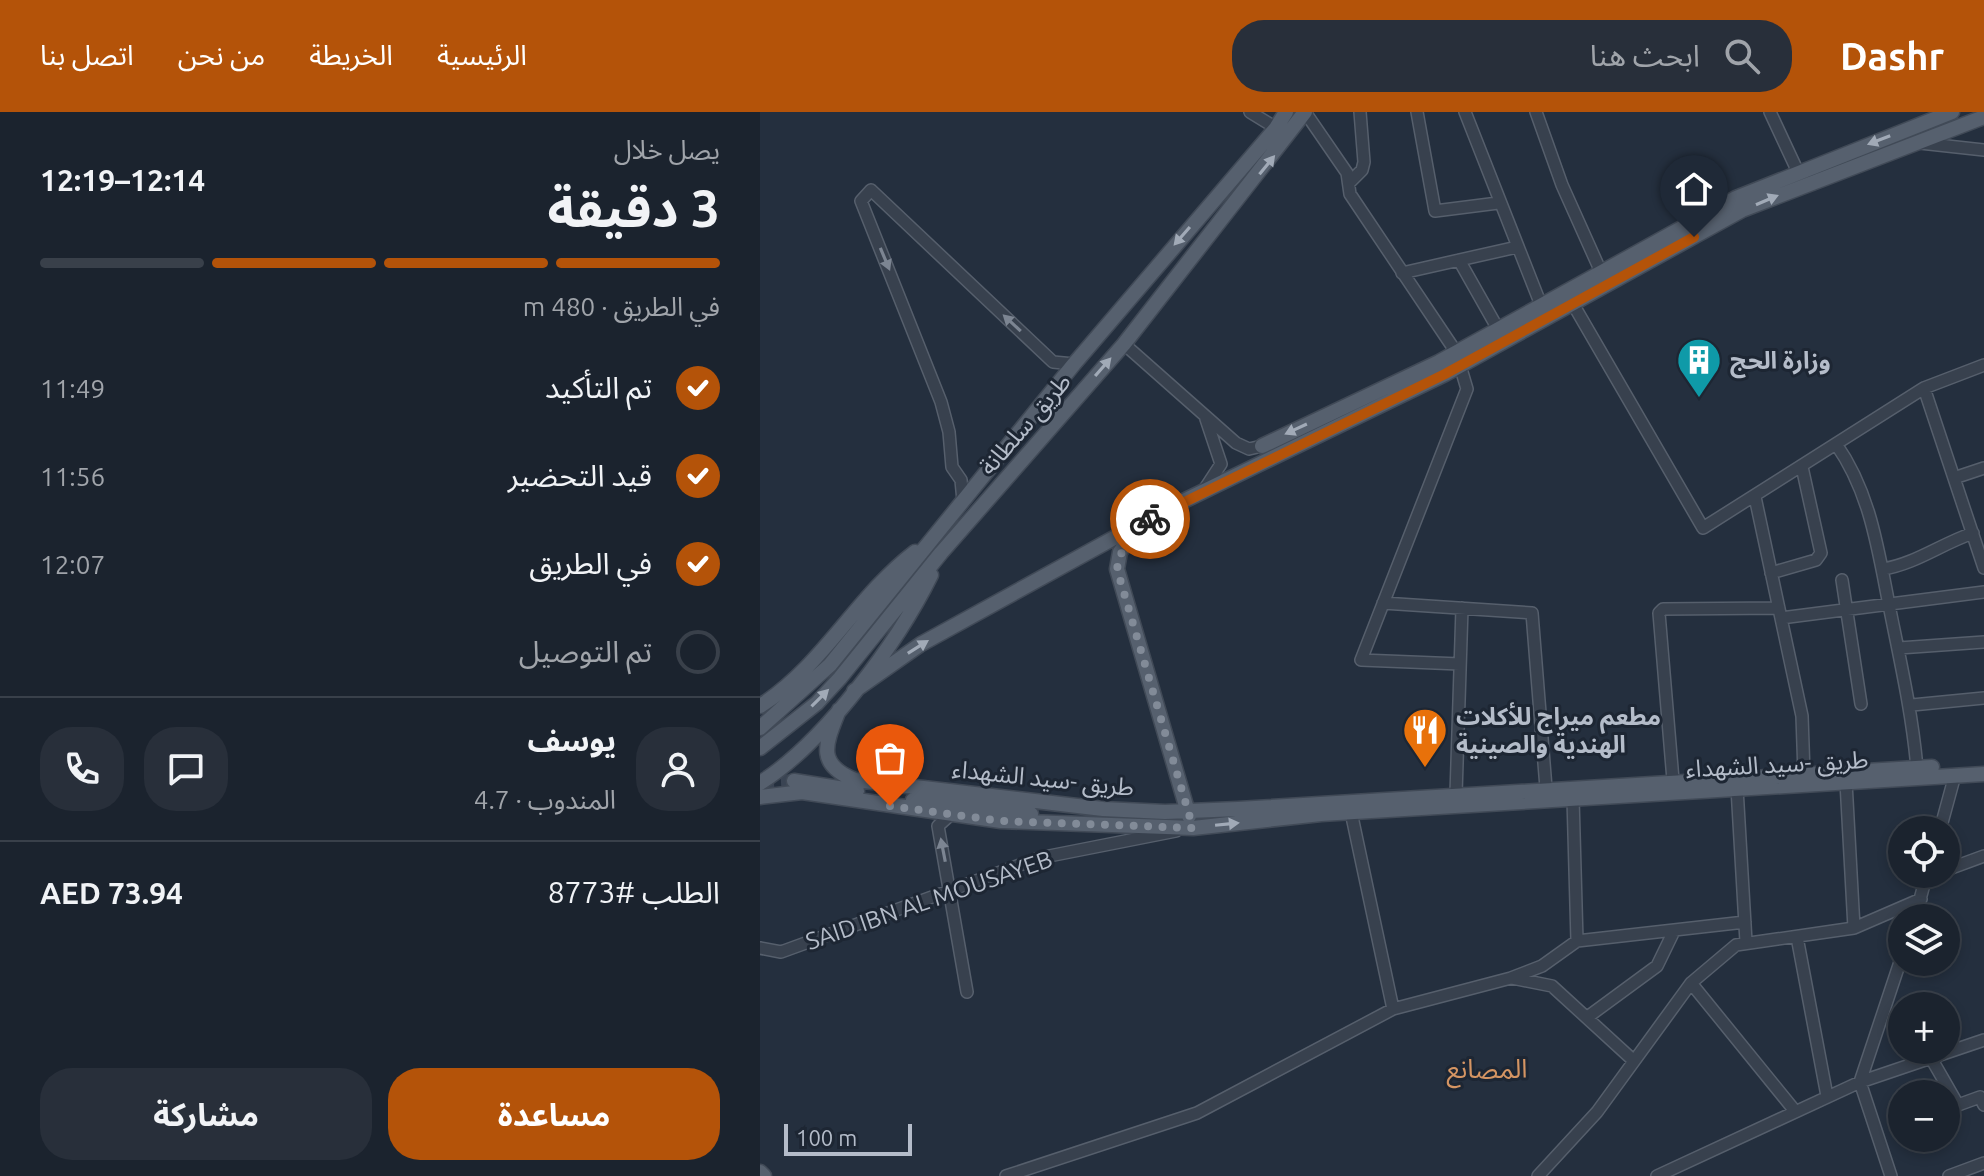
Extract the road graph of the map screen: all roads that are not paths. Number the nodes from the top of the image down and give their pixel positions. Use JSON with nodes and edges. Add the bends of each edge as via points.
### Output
{"nodes":[{"id":1,"x":1250,"y":112,"type":"edge"},
{"id":2,"x":1286,"y":112,"type":"edge"},
{"id":3,"x":1305,"y":112,"type":"edge"},
{"id":4,"x":1360,"y":112,"type":"edge"},
{"id":5,"x":1417,"y":112,"type":"edge"},
{"id":6,"x":1465,"y":112,"type":"edge"},
{"id":7,"x":1536,"y":112,"type":"edge"},
{"id":8,"x":1770,"y":112,"type":"edge"},
{"id":9,"x":1952,"y":112,"type":"edge"},
{"id":10,"x":1922,"y":117,"type":"edge"},
{"id":11,"x":1984,"y":117,"type":"edge"},
{"id":12,"x":1276,"y":128,"type":"junction"},
{"id":13,"x":1915,"y":143,"type":"junction"},
{"id":14,"x":1984,"y":150,"type":"edge"},
{"id":15,"x":1798,"y":172,"type":"junction"},
{"id":16,"x":1349,"y":183,"type":"junction"},
{"id":17,"x":1498,"y":203,"type":"junction"},
{"id":18,"x":1517,"y":247,"type":"junction"},
{"id":19,"x":1459,"y":260,"type":"junction"},
{"id":20,"x":1601,"y":272,"type":"junction"},
{"id":21,"x":1402,"y":273,"type":"junction"},
{"id":22,"x":1573,"y":304,"type":"junction"},
{"id":23,"x":1541,"y":305,"type":"junction"},
{"id":24,"x":1498,"y":329,"type":"junction"},
{"id":25,"x":1124,"y":344,"type":"junction"},
{"id":26,"x":1459,"y":359,"type":"junction"},
{"id":27,"x":1074,"y":364,"type":"junction"},
{"id":28,"x":1984,"y":365,"type":"edge"},
{"id":29,"x":1924,"y":388,"type":"junction"},
{"id":30,"x":1205,"y":418,"type":"junction"},
{"id":31,"x":1836,"y":444,"type":"junction"},
{"id":32,"x":1262,"y":446,"type":"joint"},
{"id":33,"x":1802,"y":467,"type":"junction"},
{"id":34,"x":1984,"y":468,"type":"edge"},
{"id":35,"x":1954,"y":478,"type":"junction"},
{"id":36,"x":1198,"y":496,"type":"junction"},
{"id":37,"x":1755,"y":497,"type":"junction"},
{"id":38,"x":963,"y":501,"type":"junction"},
{"id":39,"x":1138,"y":526,"type":"junction"},
{"id":40,"x":1973,"y":533,"type":"junction"},
{"id":41,"x":931,"y":540,"type":"junction"},
{"id":42,"x":941,"y":553,"type":"junction"},
{"id":43,"x":1984,"y":568,"type":"edge"},
{"id":44,"x":1883,"y":569,"type":"junction"},
{"id":45,"x":1771,"y":573,"type":"junction"},
{"id":46,"x":1842,"y":580,"type":"dead end"},
{"id":47,"x":1984,"y":592,"type":"edge"},
{"id":48,"x":1383,"y":603,"type":"junction"},
{"id":49,"x":1889,"y":606,"type":"junction"},
{"id":50,"x":1462,"y":608,"type":"junction"},
{"id":51,"x":1848,"y":609,"type":"junction"},
{"id":52,"x":1780,"y":613,"type":"junction"},
{"id":53,"x":1984,"y":642,"type":"edge"},
{"id":54,"x":1899,"y":648,"type":"junction"},
{"id":55,"x":1460,"y":664,"type":"junction"},
{"id":56,"x":854,"y":691,"type":"junction"},
{"id":57,"x":1984,"y":698,"type":"edge"},
{"id":58,"x":1861,"y":704,"type":"dead end"},
{"id":59,"x":1912,"y":705,"type":"junction"},
{"id":60,"x":760,"y":706,"type":"edge"},
{"id":61,"x":839,"y":710,"type":"junction"},
{"id":62,"x":760,"y":728,"type":"edge"},
{"id":63,"x":760,"y":748,"type":"edge"},
{"id":64,"x":1917,"y":768,"type":"junction"},
{"id":65,"x":1804,"y":774,"type":"junction"},
{"id":66,"x":1983,"y":774,"type":"edge"},
{"id":67,"x":1955,"y":775,"type":"junction"},
{"id":68,"x":1673,"y":780,"type":"junction"},
{"id":69,"x":794,"y":781,"type":"tunnel mouth"},
{"id":70,"x":1846,"y":782,"type":"junction"},
{"id":71,"x":760,"y":783,"type":"edge"},
{"id":72,"x":1546,"y":788,"type":"junction"},
{"id":73,"x":1737,"y":788,"type":"junction"},
{"id":74,"x":1456,"y":794,"type":"junction"},
{"id":75,"x":760,"y":797,"type":"edge"},
{"id":76,"x":1573,"y":798,"type":"junction"},
{"id":77,"x":1187,"y":810,"type":"junction"},
{"id":78,"x":1351,"y":812,"type":"junction"},
{"id":79,"x":950,"y":815,"type":"junction"},
{"id":80,"x":1944,"y":816,"type":"edge"},
{"id":81,"x":1104,"y":822,"type":"junction"},
{"id":82,"x":1193,"y":828,"type":"junction"},
{"id":83,"x":1984,"y":856,"type":"edge"},
{"id":84,"x":1960,"y":865,"type":"edge"},
{"id":85,"x":1925,"y":888,"type":"edge"},
{"id":86,"x":951,"y":890,"type":"junction"},
{"id":87,"x":1921,"y":899,"type":"junction"},
{"id":88,"x":1919,"y":904,"type":"edge"},
{"id":89,"x":1745,"y":922,"type":"junction"},
{"id":90,"x":1854,"y":928,"type":"junction"},
{"id":91,"x":1674,"y":931,"type":"junction"},
{"id":92,"x":1797,"y":937,"type":"junction"},
{"id":93,"x":1577,"y":941,"type":"junction"},
{"id":94,"x":1746,"y":942,"type":"junction"},
{"id":95,"x":760,"y":948,"type":"edge"},
{"id":96,"x":1895,"y":976,"type":"edge"},
{"id":97,"x":1511,"y":978,"type":"junction"},
{"id":98,"x":1691,"y":983,"type":"junction"},
{"id":99,"x":967,"y":992,"type":"dead end"},
{"id":100,"x":1393,"y":1009,"type":"junction"},
{"id":101,"x":1589,"y":1016,"type":"junction"},
{"id":102,"x":1984,"y":1040,"type":"edge"},
{"id":103,"x":1960,"y":1048,"type":"edge"},
{"id":104,"x":1634,"y":1061,"type":"junction"},
{"id":105,"x":1913,"y":1064,"type":"edge"},
{"id":106,"x":1934,"y":1064,"type":"edge"},
{"id":107,"x":1860,"y":1082,"type":"junction"},
{"id":108,"x":1827,"y":1096,"type":"junction"},
{"id":109,"x":1984,"y":1105,"type":"edge"},
{"id":110,"x":1795,"y":1111,"type":"junction"},
{"id":111,"x":1984,"y":1163,"type":"edge"},
{"id":112,"x":1006,"y":1176,"type":"edge"},
{"id":113,"x":1538,"y":1176,"type":"edge"},
{"id":114,"x":1657,"y":1176,"type":"edge"},
{"id":115,"x":1891,"y":1176,"type":"edge"},
{"id":116,"x":1949,"y":1176,"type":"edge"}],
"edges":[{"from":1,"to":12,"type":"street"},
{"from":2,"to":12,"type":"main road","name":"طريق سلطانة"},
{"from":3,"to":16,"type":"street","via":[[1334,149]]},
{"from":25,"to":3,"type":"main road","name":"طريق سلطانة","one_way":true},
{"from":4,"to":16,"type":"street","via":[[1364,162]]},
{"from":5,"to":17,"type":"street","via":[[1435,211]]},
{"from":6,"to":17,"type":"street"},
{"from":7,"to":20,"type":"street"},
{"from":8,"to":15,"type":"street"},
{"from":9,"to":10,"type":"main road"},
{"from":10,"to":15,"type":"main road","one_way":true},
{"from":11,"to":13,"type":"main road"},
{"from":12,"to":27,"type":"main road","name":"طريق سلطانة","one_way":true},
{"from":13,"to":14,"type":"street"},
{"from":22,"to":13,"type":"main road","one_way":true,"via":[[1742,210]]},
{"from":15,"to":20,"type":"main road","via":[[1736,198]]},
{"from":16,"to":21,"type":"street","via":[[1350,194]]},
{"from":17,"to":18,"type":"street"},
{"from":18,"to":19,"type":"street"},
{"from":18,"to":23,"type":"street"},
{"from":19,"to":21,"type":"street"},
{"from":19,"to":24,"type":"street"},
{"from":20,"to":23,"type":"main road"},
{"from":21,"to":26,"type":"street"},
{"from":22,"to":26,"type":"main road"},
{"from":22,"to":37,"type":"street","via":[[1703,528]]},
{"from":23,"to":24,"type":"main road"},
{"from":24,"to":26,"type":"main road"},
{"from":25,"to":30,"type":"street"},
{"from":42,"to":25,"type":"main road","name":"طريق سلطانة","one_way":true},
{"from":26,"to":32,"type":"main road","one_way":true},
{"from":26,"to":36,"type":"main road"},
{"from":26,"to":48,"type":"street","via":[[1467,389],[1460,412]]},
{"from":27,"to":38,"type":"main road","name":"طريق سلطانة"},
{"from":27,"to":38,"type":"street","one_way":true,"via":[[1053,362],[871,190],[861,201],[941,402]]},
{"from":28,"to":29,"type":"street"},
{"from":29,"to":31,"type":"street"},
{"from":29,"to":35,"type":"street"},
{"from":30,"to":32,"type":"street","via":[[1236,443],[1249,449]]},
{"from":30,"to":36,"type":"street","via":[[1221,464]]},
{"from":31,"to":33,"type":"street"},
{"from":31,"to":44,"type":"street","via":[[1876,532]]},
{"from":33,"to":37,"type":"street"},
{"from":33,"to":45,"type":"street","via":[[1820,557]]},
{"from":34,"to":35,"type":"street"},
{"from":35,"to":40,"type":"street"},
{"from":36,"to":39,"type":"main road"},
{"from":37,"to":45,"type":"street"},
{"from":38,"to":41,"type":"main road","name":"طريق سلطانة"},
{"from":56,"to":39,"type":"main road","one_way":true,"via":[[921,644]]},
{"from":39,"to":77,"type":"main road","via":[[1120,552],[1117,569]]},
{"from":40,"to":43,"type":"street"},
{"from":40,"to":44,"type":"street","via":[[1937,546],[1908,565]]},
{"from":41,"to":60,"type":"main road","via":[[886,574],[797,678]]},
{"from":41,"to":62,"type":"main road","name":"طريق سلطانة","via":[[830,665]]},
{"from":42,"to":56,"type":"main road","via":[[914,610]]},
{"from":63,"to":42,"type":"main road","name":"طريق سلطانة","one_way":true,"via":[[817,703]]},
{"from":44,"to":49,"type":"street"},
{"from":45,"to":52,"type":"street"},
{"from":46,"to":51,"type":"street"},
{"from":47,"to":49,"type":"street"},
{"from":48,"to":50,"type":"street"},
{"from":48,"to":55,"type":"street","via":[[1361,660]]},
{"from":49,"to":51,"type":"street"},
{"from":49,"to":54,"type":"street"},
{"from":50,"to":55,"type":"street"},
{"from":50,"to":72,"type":"street","via":[[1532,613]]},
{"from":51,"to":52,"type":"street"},
{"from":51,"to":58,"type":"street"},
{"from":52,"to":65,"type":"street","via":[[1802,716]]},
{"from":52,"to":68,"type":"street","via":[[1659,613]]},
{"from":53,"to":54,"type":"street"},
{"from":54,"to":59,"type":"street"},
{"from":55,"to":74,"type":"street"},
{"from":56,"to":61,"type":"main road"},
{"from":57,"to":59,"type":"street"},
{"from":59,"to":64,"type":"street"},
{"from":61,"to":71,"type":"main road","via":[[778,772]]},
{"from":61,"to":77,"type":"main road","name":"طريق -سيد الشهداء","via":[[826,743],[827,755],[839,773],[855,780],[1103,809]]},
{"from":64,"to":65,"type":"main road","name":"طريق -سيد الشهداء"},
{"from":64,"to":66,"type":"main road","name":"طريق -سيد الشهداء"},
{"from":65,"to":68,"type":"main road","name":"طريق -سيد الشهداء"},
{"from":66,"to":67,"type":"main road","name":"طريق -سيد الشهداء"},
{"from":67,"to":70,"type":"main road","name":"طريق -سيد الشهداء"},
{"from":67,"to":80,"type":"street"},
{"from":68,"to":72,"type":"main road","name":"طريق -سيد الشهداء"},
{"from":69,"to":81,"type":"main road"},
{"from":70,"to":73,"type":"main road","name":"طريق -سيد الشهداء"},
{"from":70,"to":90,"type":"street"},
{"from":72,"to":74,"type":"main road","name":"طريق -سيد الشهداء"},
{"from":73,"to":76,"type":"main road","name":"طريق -سيد الشهداء"},
{"from":73,"to":89,"type":"street"},
{"from":74,"to":77,"type":"main road","name":"طريق -سيد الشهداء"},
{"from":75,"to":79,"type":"main road","name":"طريق -سيد الشهداء","via":[[802,792]]},
{"from":76,"to":78,"type":"main road","name":"طريق -سيد الشهداء"},
{"from":76,"to":93,"type":"street"},
{"from":77,"to":82,"type":"main road"},
{"from":82,"to":78,"type":"main road","name":"طريق -سيد الشهداء","one_way":true},
{"from":78,"to":100,"type":"street"},
{"from":79,"to":81,"type":"main road","name":"طريق -سيد الشهداء"},
{"from":86,"to":79,"type":"street","one_way":true,"via":[[938,826]]},
{"from":81,"to":82,"type":"main road","name":"طريق -سيد الشهداء"},
{"from":82,"to":86,"type":"street","name":"SAID IBN AL MOUSAYEB","via":[[1039,858]]},
{"from":83,"to":84,"type":"street"},
{"from":85,"to":87,"type":"street"},
{"from":86,"to":95,"type":"street","name":"SAID IBN AL MOUSAYEB","via":[[781,952]]},
{"from":86,"to":99,"type":"street"},
{"from":87,"to":88,"type":"street"},
{"from":87,"to":90,"type":"street"},
{"from":89,"to":91,"type":"street"},
{"from":89,"to":94,"type":"street"},
{"from":90,"to":92,"type":"street"},
{"from":91,"to":93,"type":"street"},
{"from":91,"to":101,"type":"street","via":[[1657,966]]},
{"from":92,"to":94,"type":"street"},
{"from":92,"to":108,"type":"street"},
{"from":93,"to":97,"type":"street","via":[[1542,966]]},
{"from":94,"to":98,"type":"street"},
{"from":96,"to":107,"type":"street"},
{"from":97,"to":100,"type":"street"},
{"from":97,"to":101,"type":"street","via":[[1552,986]]},
{"from":98,"to":104,"type":"street"},
{"from":98,"to":110,"type":"street"},
{"from":100,"to":112,"type":"street","via":[[1197,1113]]},
{"from":101,"to":104,"type":"street"},
{"from":102,"to":103,"type":"street"},
{"from":104,"to":113,"type":"street","via":[[1597,1112]]},
{"from":105,"to":107,"type":"street"},
{"from":106,"to":109,"type":"street","via":[[1958,1105],[1980,1097]]},
{"from":107,"to":108,"type":"street"},
{"from":107,"to":115,"type":"street"},
{"from":108,"to":110,"type":"street"},
{"from":110,"to":114,"type":"street"},
{"from":111,"to":116,"type":"street"}]}
